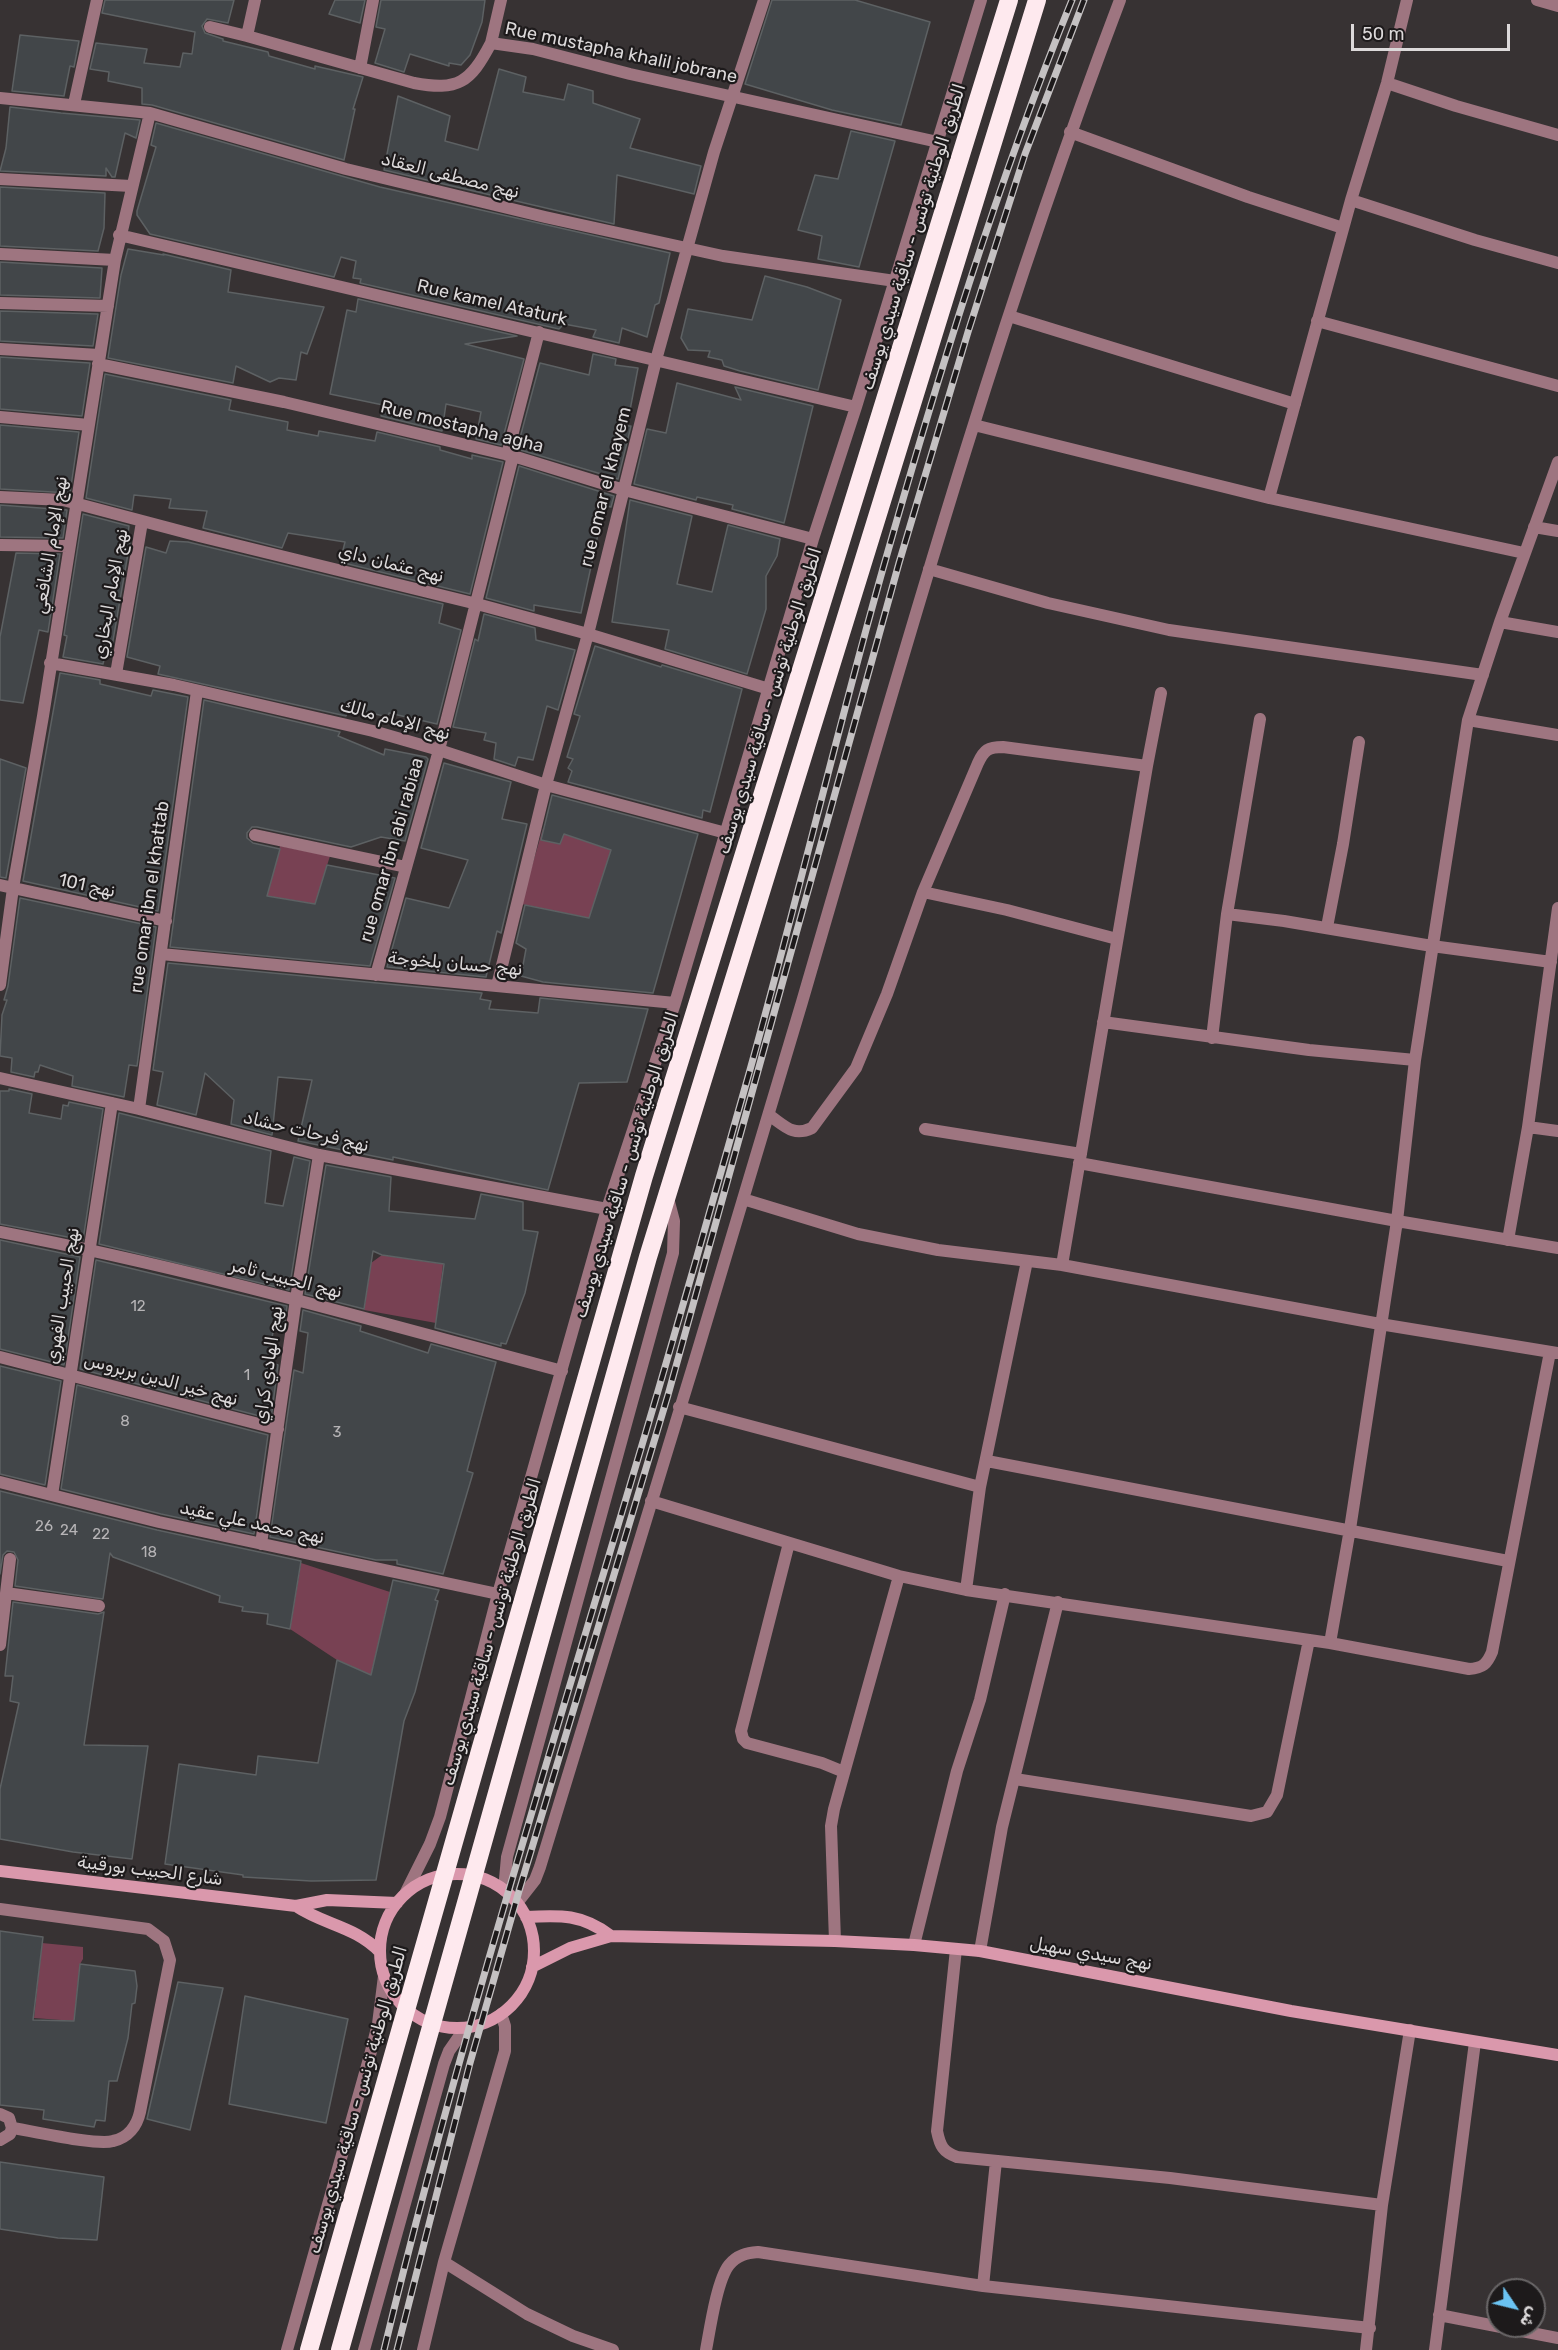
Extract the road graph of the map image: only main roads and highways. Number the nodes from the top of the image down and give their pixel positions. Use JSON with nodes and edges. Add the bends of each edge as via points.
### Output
{"nodes":[{"id":1,"x":1010,"y":0,"type":"edge"},
{"id":2,"x":1037,"y":0,"type":"edge"},
{"id":3,"x":0,"y":1871,"type":"edge"},
{"id":4,"x":401,"y":1899,"type":"junction"},
{"id":5,"x":296,"y":1906,"type":"junction"},
{"id":6,"x":526,"y":1917,"type":"junction"},
{"id":7,"x":611,"y":1936,"type":"junction"},
{"id":8,"x":380,"y":1952,"type":"junction"},
{"id":9,"x":532,"y":1967,"type":"junction"},
{"id":10,"x":1558,"y":2055,"type":"edge"},
{"id":11,"x":309,"y":2350,"type":"edge"},
{"id":12,"x":340,"y":2350,"type":"edge"}],
"edges":[{"from":1,"to":11,"type":"highway","name":"الطريق الوطنية تونس - ساقية سيدي يوسف","via":[[623,1250]]},
{"from":2,"to":12,"type":"highway","via":[[648,1257]]},
{"from":3,"to":5,"type":"main road","name":"شارع الحبيب بورقيبة"},
{"from":4,"to":5,"type":"main road","name":"شارع الحبيب بورقيبة","via":[[327,1900]]},
{"from":4,"to":6,"type":"main road","via":[[420,1884],[454,1874],[480,1878],[504,1890]]},
{"from":4,"to":8,"type":"main road","via":[[384,1926]]},
{"from":5,"to":8,"type":"main road","name":"شارع الحبيب بورقيبة","via":[[353,1931]]},
{"from":6,"to":7,"type":"main road","via":[[573,1916]]},
{"from":6,"to":9,"type":"main road","via":[[532,1933]]},
{"from":7,"to":9,"type":"main road","name":"نهج سيدي سهيل","via":[[570,1947]]},
{"from":7,"to":10,"type":"main road","name":"نهج سيدي سهيل","via":[[835,1941],[980,1952],[1291,2011]]},
{"from":8,"to":9,"type":"main road","via":[[384,1976],[402,2006],[431,2024],[448,2028],[484,2023],[501,2014],[526,1985]]}]}
